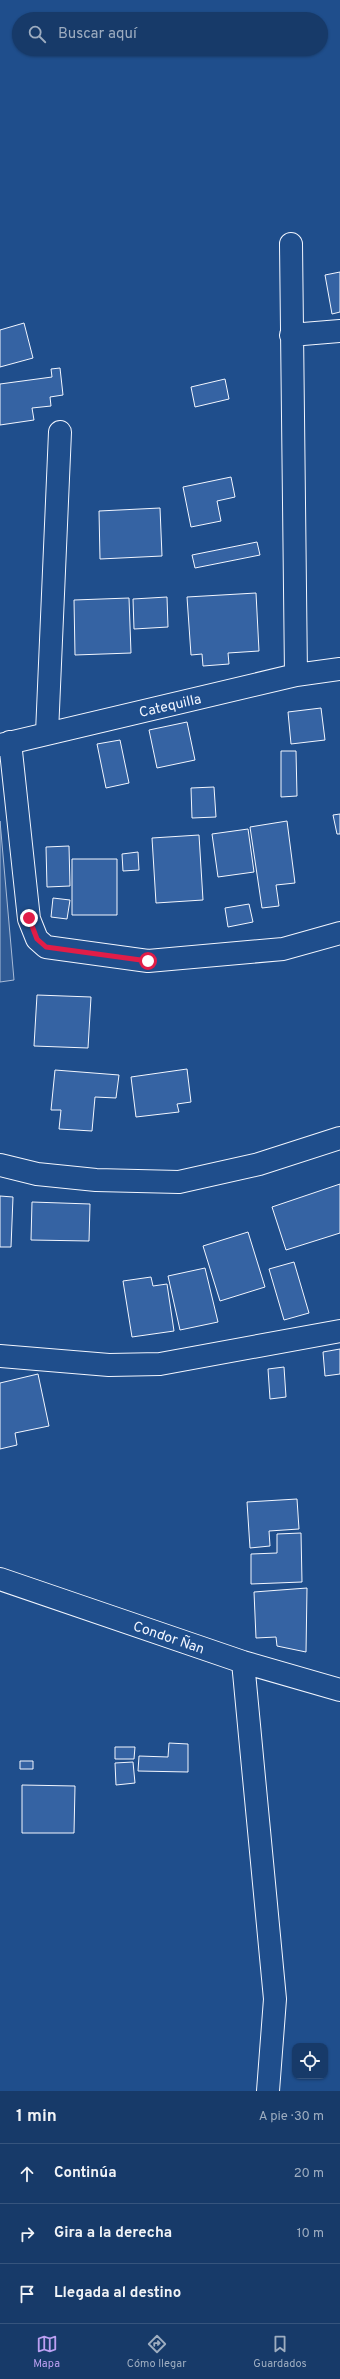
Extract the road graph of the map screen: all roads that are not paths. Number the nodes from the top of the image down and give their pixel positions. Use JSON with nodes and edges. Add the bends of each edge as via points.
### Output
{"nodes":[{"id":1,"x":291,"y":244,"type":"dead end"},
{"id":2,"x":340,"y":331,"type":"edge"},
{"id":3,"x":291,"y":335,"type":"junction"},
{"id":4,"x":60,"y":432,"type":"dead end"},
{"id":5,"x":340,"y":668,"type":"edge"},
{"id":6,"x":296,"y":675,"type":"junction"},
{"id":7,"x":47,"y":733,"type":"junction"},
{"id":8,"x":5,"y":744,"type":"edge"},
{"id":9,"x":340,"y":933,"type":"edge"},
{"id":10,"x":340,"y":1138,"type":"edge"},
{"id":11,"x":0,"y":1165,"type":"edge"},
{"id":12,"x":340,"y":1331,"type":"edge"},
{"id":13,"x":0,"y":1356,"type":"edge"},
{"id":14,"x":0,"y":1579,"type":"edge"},
{"id":15,"x":243,"y":1662,"type":"junction"},
{"id":16,"x":340,"y":1690,"type":"edge"},
{"id":17,"x":268,"y":2091,"type":"edge"}],
"edges":[{"from":1,"to":3,"type":"street"},
{"from":2,"to":3,"type":"street"},
{"from":3,"to":6,"type":"street"},
{"from":4,"to":7,"type":"street"},
{"from":5,"to":6,"type":"street","name":"Catequilla"},
{"from":6,"to":7,"type":"street","name":"Catequilla"},
{"from":7,"to":8,"type":"street","name":"Catequilla"},
{"from":8,"to":9,"type":"street","via":[[29,918],[37,939],[46,947],[148,961],[283,949]]},
{"from":10,"to":11,"type":"street","via":[[259,1164],[179,1182],[74,1178],[37,1174]]},
{"from":12,"to":13,"type":"street","via":[[160,1364],[109,1365]]},
{"from":14,"to":15,"type":"street","name":"Condor Ñan"},
{"from":15,"to":16,"type":"street","name":"Condor Ñan"},
{"from":15,"to":17,"type":"street","via":[[275,1999]]}]}
